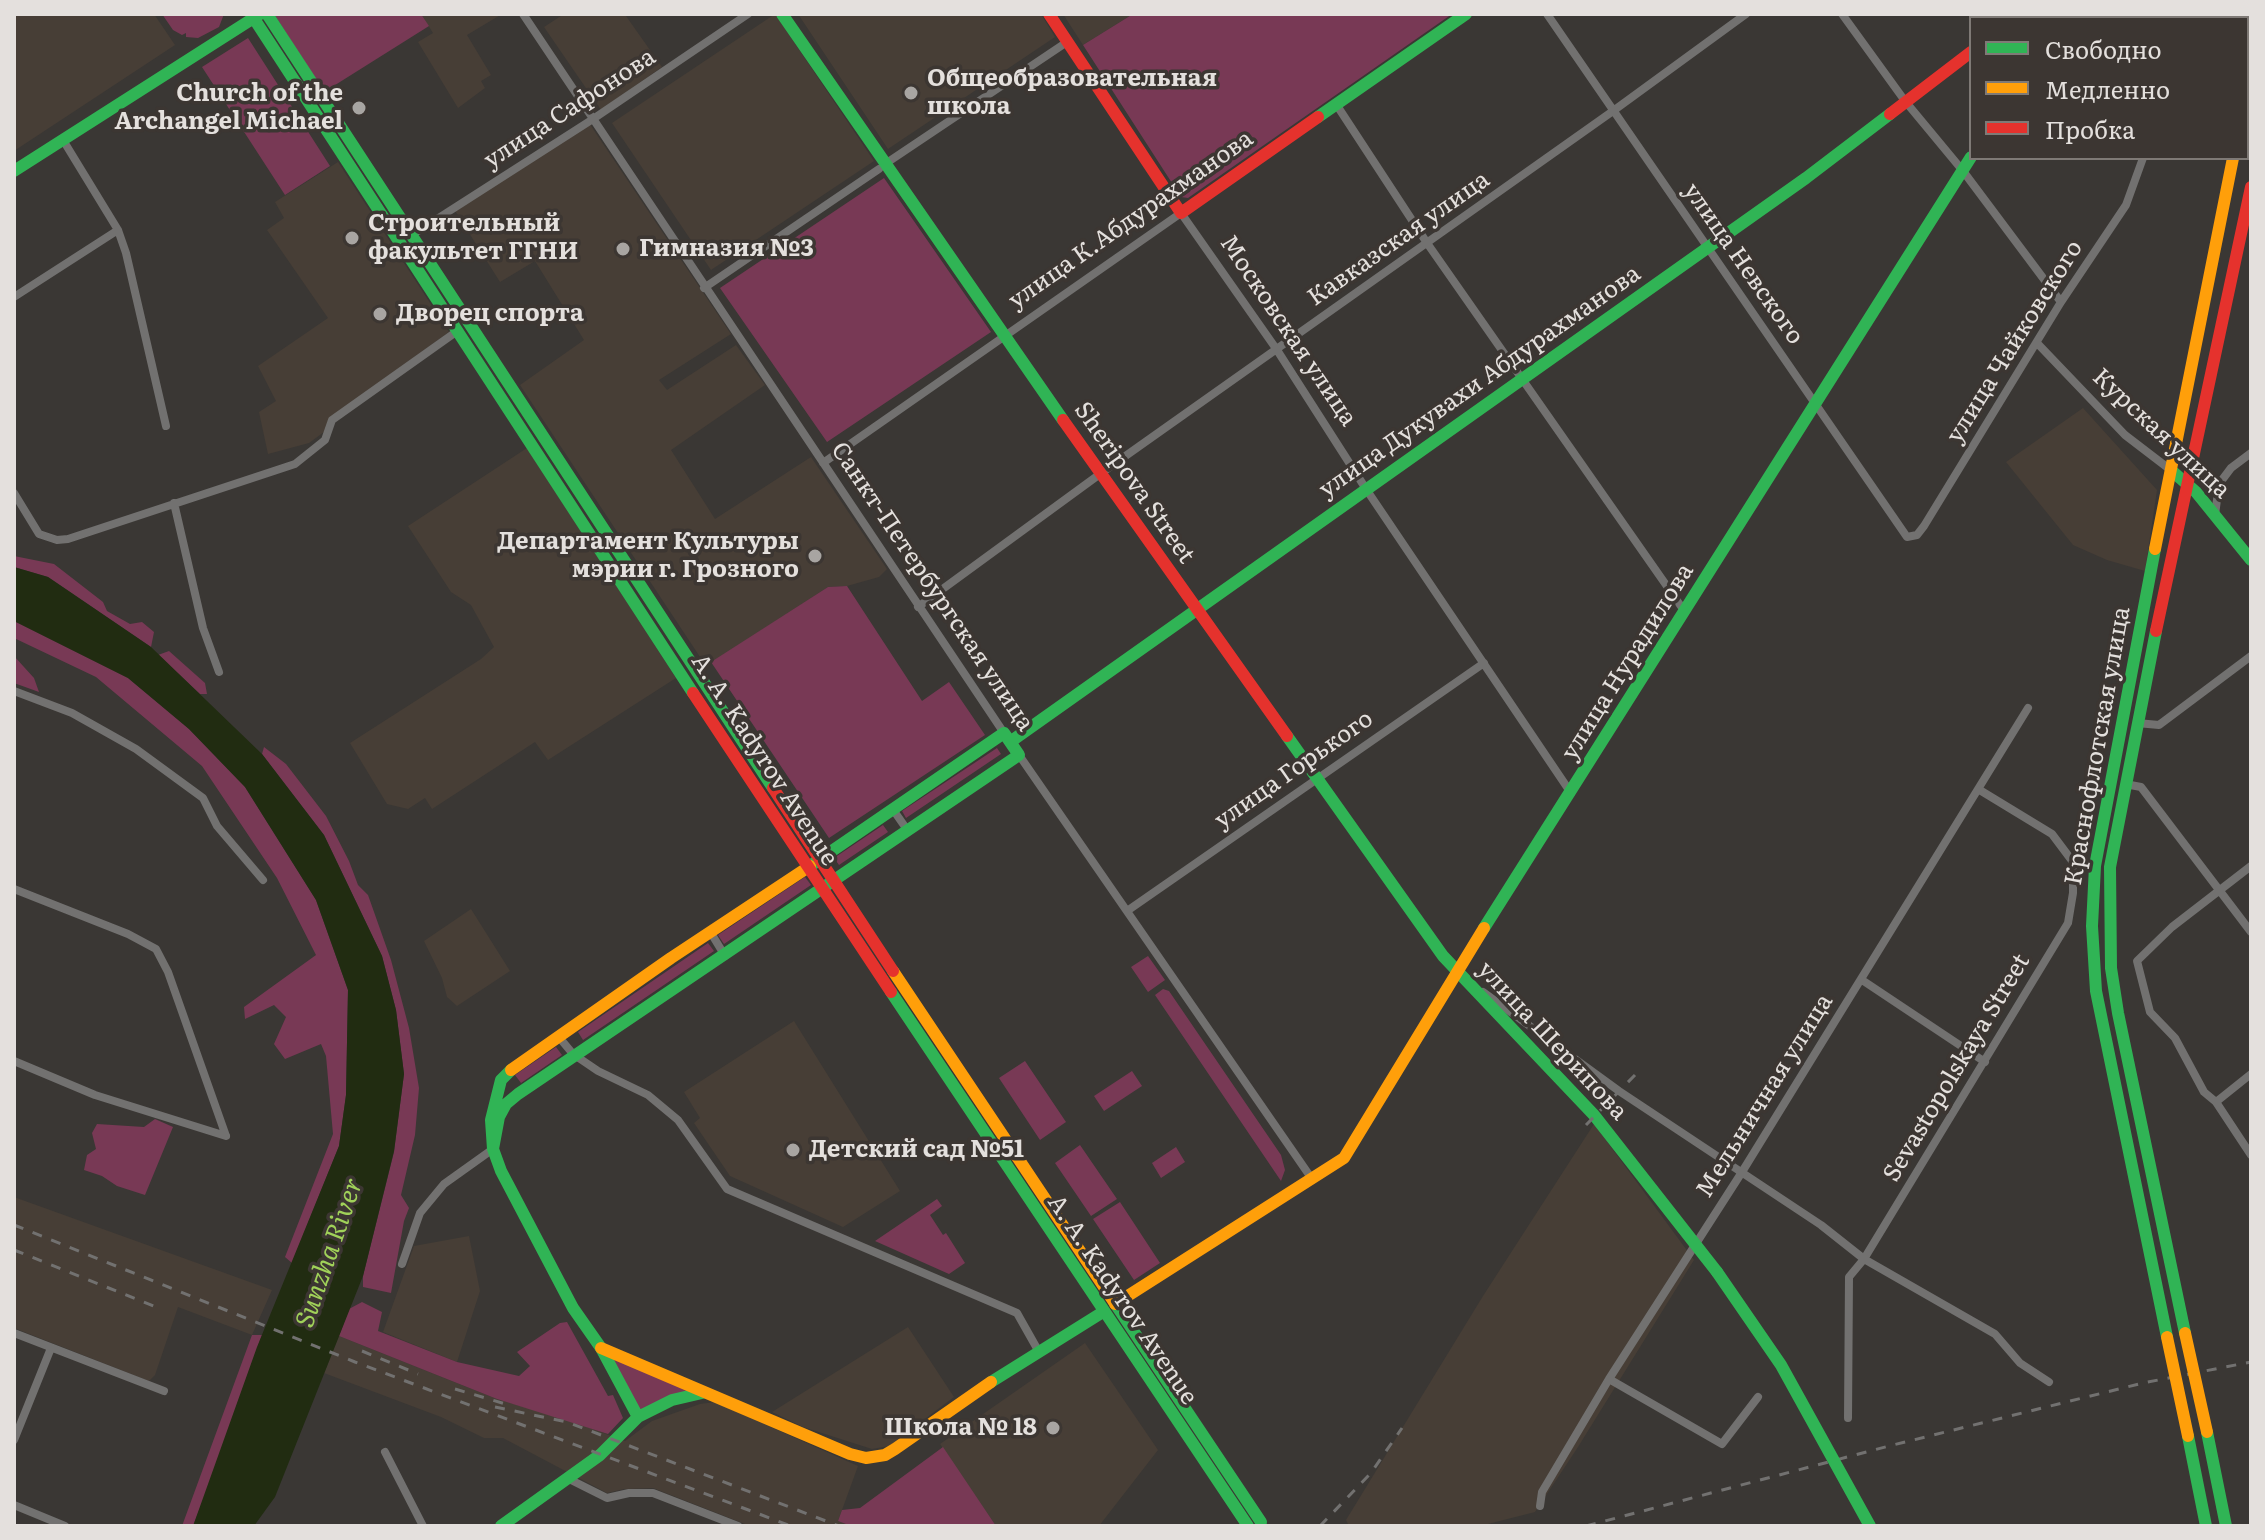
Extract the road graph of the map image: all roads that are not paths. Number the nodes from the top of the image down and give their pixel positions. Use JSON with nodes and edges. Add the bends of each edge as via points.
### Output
{"nodes":[{"id":1,"x":267,"y":14,"type":"edge"},
{"id":2,"x":523,"y":14,"type":"edge"},
{"id":3,"x":748,"y":14,"type":"edge"},
{"id":4,"x":782,"y":14,"type":"edge"},
{"id":5,"x":1049,"y":14,"type":"edge"},
{"id":6,"x":1466,"y":14,"type":"edge"},
{"id":7,"x":1547,"y":14,"type":"edge"},
{"id":8,"x":1746,"y":14,"type":"edge"},
{"id":9,"x":1842,"y":14,"type":"edge"},
{"id":10,"x":255,"y":15,"type":"edge"},
{"id":11,"x":1067,"y":42,"type":"junction"},
{"id":12,"x":1969,"y":53,"type":"edge"},
{"id":13,"x":1905,"y":101,"type":"junction"},
{"id":14,"x":1336,"y":104,"type":"junction"},
{"id":15,"x":1613,"y":111,"type":"junction"},
{"id":16,"x":593,"y":119,"type":"junction"},
{"id":17,"x":63,"y":140,"type":"junction"},
{"id":18,"x":1969,"y":160,"type":"edge"},
{"id":19,"x":2142,"y":160,"type":"edge"},
{"id":20,"x":2233,"y":160,"type":"edge"},
{"id":21,"x":882,"y":167,"type":"junction"},
{"id":22,"x":14,"y":171,"type":"edge"},
{"id":23,"x":1963,"y":171,"type":"junction"},
{"id":24,"x":2251,"y":187,"type":"edge"},
{"id":25,"x":2249,"y":205,"type":"edge"},
{"id":26,"x":1181,"y":213,"type":"junction"},
{"id":27,"x":118,"y":230,"type":"junction"},
{"id":28,"x":412,"y":235,"type":"junction"},
{"id":29,"x":1427,"y":243,"type":"junction"},
{"id":30,"x":1707,"y":249,"type":"junction"},
{"id":31,"x":704,"y":288,"type":"junction"},
{"id":32,"x":14,"y":297,"type":"edge"},
{"id":33,"x":2061,"y":302,"type":"junction"},
{"id":34,"x":456,"y":332,"type":"junction"},
{"id":35,"x":1003,"y":335,"type":"junction"},
{"id":36,"x":2037,"y":343,"type":"junction"},
{"id":37,"x":1277,"y":350,"type":"junction"},
{"id":38,"x":1520,"y":378,"type":"junction"},
{"id":39,"x":1816,"y":405,"type":"junction"},
{"id":40,"x":166,"y":426,"type":"dead end"},
{"id":41,"x":2251,"y":453,"type":"edge"},
{"id":42,"x":823,"y":463,"type":"junction"},
{"id":43,"x":2172,"y":471,"type":"junction"},
{"id":44,"x":1100,"y":474,"type":"junction"},
{"id":45,"x":2187,"y":484,"type":"junction"},
{"id":46,"x":1366,"y":489,"type":"junction"},
{"id":47,"x":14,"y":493,"type":"edge"},
{"id":48,"x":174,"y":503,"type":"junction"},
{"id":49,"x":2215,"y":515,"type":"junction"},
{"id":50,"x":1907,"y":537,"type":"joint"},
{"id":51,"x":2251,"y":560,"type":"edge"},
{"id":52,"x":918,"y":607,"type":"junction"},
{"id":53,"x":1197,"y":609,"type":"junction"},
{"id":54,"x":1685,"y":612,"type":"junction"},
{"id":55,"x":2251,"y":656,"type":"edge"},
{"id":56,"x":1484,"y":663,"type":"junction"},
{"id":57,"x":219,"y":672,"type":"dead end"},
{"id":58,"x":14,"y":691,"type":"edge"},
{"id":59,"x":2028,"y":708,"type":"dead end"},
{"id":60,"x":2137,"y":723,"type":"junction"},
{"id":61,"x":1007,"y":737,"type":"junction"},
{"id":62,"x":1019,"y":755,"type":"junction"},
{"id":63,"x":1316,"y":779,"type":"junction"},
{"id":64,"x":2125,"y":784,"type":"junction"},
{"id":65,"x":1978,"y":789,"type":"junction"},
{"id":66,"x":1571,"y":793,"type":"junction"},
{"id":67,"x":894,"y":811,"type":"junction"},
{"id":68,"x":908,"y":831,"type":"junction"},
{"id":69,"x":820,"y":859,"type":"junction"},
{"id":70,"x":2251,"y":866,"type":"edge"},
{"id":71,"x":808,"y":867,"type":"junction"},
{"id":72,"x":263,"y":880,"type":"dead end"},
{"id":73,"x":828,"y":885,"type":"junction"},
{"id":74,"x":14,"y":889,"type":"edge"},
{"id":75,"x":2220,"y":891,"type":"junction"},
{"id":76,"x":1127,"y":911,"type":"junction"},
{"id":77,"x":2251,"y":932,"type":"edge"},
{"id":78,"x":711,"y":933,"type":"junction"},
{"id":79,"x":725,"y":956,"type":"junction"},
{"id":80,"x":1456,"y":972,"type":"junction"},
{"id":81,"x":1862,"y":980,"type":"junction"},
{"id":82,"x":558,"y":1036,"type":"junction"},
{"id":83,"x":573,"y":1054,"type":"junction"},
{"id":84,"x":14,"y":1061,"type":"edge"},
{"id":85,"x":1985,"y":1062,"type":"junction"},
{"id":86,"x":508,"y":1072,"type":"junction"},
{"id":87,"x":2251,"y":1074,"type":"edge"},
{"id":88,"x":518,"y":1094,"type":"junction"},
{"id":89,"x":2216,"y":1102,"type":"junction"},
{"id":90,"x":493,"y":1149,"type":"junction"},
{"id":91,"x":2251,"y":1155,"type":"edge"},
{"id":92,"x":1742,"y":1172,"type":"junction"},
{"id":93,"x":1312,"y":1179,"type":"junction"},
{"id":94,"x":1696,"y":1242,"type":"junction"},
{"id":95,"x":1864,"y":1259,"type":"junction"},
{"id":96,"x":402,"y":1264,"type":"dead end"},
{"id":97,"x":1109,"y":1308,"type":"junction"},
{"id":98,"x":14,"y":1333,"type":"edge"},
{"id":99,"x":51,"y":1348,"type":"junction"},
{"id":100,"x":601,"y":1348,"type":"junction"},
{"id":101,"x":1039,"y":1352,"type":"junction"},
{"id":102,"x":1609,"y":1379,"type":"junction"},
{"id":103,"x":2049,"y":1382,"type":"dead end"},
{"id":104,"x":164,"y":1391,"type":"dead end"},
{"id":105,"x":703,"y":1393,"type":"junction"},
{"id":106,"x":1758,"y":1397,"type":"dead end"},
{"id":107,"x":638,"y":1417,"type":"junction"},
{"id":108,"x":1848,"y":1418,"type":"dead end"},
{"id":109,"x":14,"y":1440,"type":"edge"},
{"id":110,"x":385,"y":1452,"type":"dead end"},
{"id":111,"x":569,"y":1479,"type":"junction"},
{"id":112,"x":14,"y":1505,"type":"edge"},
{"id":113,"x":1540,"y":1506,"type":"dead end"},
{"id":114,"x":1261,"y":1522,"type":"dead end"},
{"id":115,"x":65,"y":1526,"type":"edge"},
{"id":116,"x":423,"y":1526,"type":"edge"},
{"id":117,"x":501,"y":1526,"type":"edge"},
{"id":118,"x":738,"y":1526,"type":"edge"},
{"id":119,"x":1248,"y":1526,"type":"edge"},
{"id":120,"x":1870,"y":1526,"type":"edge"},
{"id":121,"x":2206,"y":1526,"type":"edge"},
{"id":122,"x":2226,"y":1526,"type":"edge"}],
"edges":[{"from":1,"to":28,"type":"main road","name":"A. A. Kadyrov Avenue"},
{"from":2,"to":16,"type":"street","name":"Санкт-Петербургская улица"},
{"from":3,"to":16,"type":"street","name":"улица Сафонова"},
{"from":4,"to":21,"type":"main road","name":"Sheripova Street"},
{"from":5,"to":11,"type":"main road","name":"Московская улица"},
{"from":6,"to":14,"type":"main road","name":"улица К.Абдурахманова"},
{"from":7,"to":15,"type":"street","name":"улица Невского"},
{"from":8,"to":15,"type":"street","name":"Кавказская улица"},
{"from":9,"to":13,"type":"street"},
{"from":10,"to":17,"type":"main road"},
{"from":10,"to":34,"type":"main road","name":"A. A. Kadyrov Avenue"},
{"from":11,"to":21,"type":"street"},
{"from":11,"to":26,"type":"main road","name":"Московская улица"},
{"from":12,"to":13,"type":"main road","name":"улица Дукувахи Абдурахманова"},
{"from":13,"to":23,"type":"street"},
{"from":13,"to":30,"type":"main road","name":"улица Дукувахи Абдурахманова"},
{"from":14,"to":26,"type":"main road","name":"улица К.Абдурахманова"},
{"from":14,"to":29,"type":"street"},
{"from":15,"to":29,"type":"street","name":"Кавказская улица"},
{"from":15,"to":30,"type":"street","name":"улица Невского"},
{"from":16,"to":28,"type":"street","name":"улица Сафонова"},
{"from":16,"to":31,"type":"street","name":"Санкт-Петербургская улица"},
{"from":17,"to":22,"type":"main road"},
{"from":17,"to":27,"type":"street"},
{"from":18,"to":23,"type":"main road","name":"улица Нурадилова"},
{"from":19,"to":33,"type":"street","name":"улица Чайковского","via":[[2126,205]]},
{"from":20,"to":43,"type":"main road","name":"Краснофлотская улица"},
{"from":21,"to":31,"type":"street"},
{"from":21,"to":35,"type":"main road","name":"Sheripova Street"},
{"from":23,"to":33,"type":"street"},
{"from":23,"to":39,"type":"main road","name":"улица Нурадилова"},
{"from":24,"to":25,"type":"main road","name":"Краснофлотская улица"},
{"from":25,"to":45,"type":"main road","name":"Краснофлотская улица"},
{"from":26,"to":35,"type":"street","name":"улица К.Абдурахманова"},
{"from":26,"to":37,"type":"street","name":"Московская улица"},
{"from":27,"to":32,"type":"street"},
{"from":27,"to":40,"type":"street"},
{"from":28,"to":69,"type":"main road","name":"A. A. Kadyrov Avenue"},
{"from":29,"to":37,"type":"street","name":"Кавказская улица"},
{"from":29,"to":38,"type":"street"},
{"from":30,"to":38,"type":"main road","name":"улица Дукувахи Абдурахманова"},
{"from":30,"to":39,"type":"street","name":"улица Невского"},
{"from":31,"to":42,"type":"street","name":"Санкт-Петербургская улица"},
{"from":33,"to":36,"type":"street","name":"улица Чайковского"},
{"from":34,"to":48,"type":"street","via":[[332,420],[325,440],[295,464]]},
{"from":34,"to":71,"type":"main road","name":"A. A. Kadyrov Avenue"},
{"from":35,"to":42,"type":"street","name":"улица К.Абдурахманова"},
{"from":35,"to":44,"type":"main road","name":"Sheripova Street"},
{"from":36,"to":43,"type":"street","name":"Курская улица","via":[[2125,435]]},
{"from":36,"to":50,"type":"street","name":"улица Чайковского","via":[[1924,526]]},
{"from":37,"to":44,"type":"street","name":"Кавказская улица"},
{"from":37,"to":46,"type":"street","name":"Московская улица"},
{"from":38,"to":46,"type":"main road","name":"улица Дукувахи Абдурахманова"},
{"from":38,"to":54,"type":"street"},
{"from":39,"to":50,"type":"street","name":"улица Невского"},
{"from":39,"to":54,"type":"main road","name":"улица Нурадилова"},
{"from":41,"to":49,"type":"street","via":[[2222,480]]},
{"from":42,"to":52,"type":"street","name":"Санкт-Петербургская улица"},
{"from":43,"to":45,"type":"main road","name":"Курская улица"},
{"from":43,"to":121,"type":"main road","name":"Краснофлотская улица","bridge":true,"via":[[2103,816],[2092,926],[2105,1041]]},
{"from":44,"to":52,"type":"street","name":"Кавказская улица"},
{"from":44,"to":53,"type":"main road","name":"Sheripova Street"},
{"from":45,"to":49,"type":"main road","name":"Курская улица"},
{"from":45,"to":60,"type":"main road","name":"Краснофлотская улица"},
{"from":46,"to":53,"type":"main road","name":"улица Дукувахи Абдурахманова"},
{"from":46,"to":56,"type":"street","name":"Московская улица"},
{"from":47,"to":48,"type":"street","via":[[39,534],[57,540]]},
{"from":48,"to":57,"type":"street","via":[[203,628]]},
{"from":49,"to":51,"type":"main road","name":"Курская улица"},
{"from":52,"to":61,"type":"street","name":"Санкт-Петербургская улица"},
{"from":53,"to":61,"type":"main road","name":"улица Дукувахи Абдурахманова"},
{"from":53,"to":63,"type":"main road","name":"Sheripova Street"},
{"from":54,"to":66,"type":"main road","name":"улица Нурадилова"},
{"from":55,"to":60,"type":"street","via":[[2159,725]]},
{"from":56,"to":63,"type":"street","name":"улица Горького"},
{"from":56,"to":66,"type":"street","name":"Московская улица"},
{"from":58,"to":72,"type":"street","via":[[72,713],[136,749],[203,798],[217,826]]},
{"from":59,"to":65,"type":"street","name":"Мельничная улица"},
{"from":60,"to":64,"type":"main road","name":"Краснофлотская улица"},
{"from":61,"to":62,"type":"main road","name":"Санкт-Петербургская улица"},
{"from":61,"to":67,"type":"main road","name":"улица Дукувахи Абдурахманова"},
{"from":62,"to":68,"type":"main road"},
{"from":62,"to":76,"type":"street","name":"Санкт-Петербургская улица"},
{"from":63,"to":76,"type":"street","name":"улица Горького"},
{"from":63,"to":80,"type":"main road","name":"Sheripova Street"},
{"from":64,"to":75,"type":"street","via":[[2141,787]]},
{"from":64,"to":122,"type":"main road","name":"Краснофлотская улица","bridge":true,"via":[[2110,867],[2111,968]]},
{"from":65,"to":81,"type":"street","name":"Мельничная улица"},
{"from":65,"to":85,"type":"street","name":"Sevastopolskaya Street","via":[[2052,834],[2073,862],[2068,923]]},
{"from":66,"to":80,"type":"main road","name":"улица Нурадилова"},
{"from":67,"to":68,"type":"street"},
{"from":67,"to":69,"type":"main road","name":"улица Дукувахи Абдурахманова"},
{"from":68,"to":73,"type":"main road"},
{"from":69,"to":71,"type":"main road","name":"улица Дукувахи Абдурахманова"},
{"from":69,"to":73,"type":"main road","name":"A. A. Kadyrov Avenue"},
{"from":70,"to":75,"type":"street"},
{"from":71,"to":73,"type":"main road","name":"A. A. Kadyrov Avenue"},
{"from":71,"to":78,"type":"main road","name":"улица Дукувахи Абдурахманова"},
{"from":73,"to":79,"type":"main road"},
{"from":73,"to":97,"type":"main road","name":"A. A. Kadyrov Avenue"},
{"from":74,"to":84,"type":"street","via":[[156,949],[226,1136],[95,1095]]},
{"from":75,"to":77,"type":"street"},
{"from":75,"to":89,"type":"street","via":[[2137,961],[2150,1012],[2175,1038],[2204,1092]]},
{"from":76,"to":93,"type":"street","name":"Санкт-Петербургская улица"},
{"from":78,"to":79,"type":"street"},
{"from":78,"to":82,"type":"main road","name":"улица Дукувахи Абдурахманова"},
{"from":79,"to":83,"type":"main road"},
{"from":80,"to":92,"type":"street","name":"улица Шерипова","via":[[1619,1091]]},
{"from":80,"to":93,"type":"main road","name":"улица Нурадилова","via":[[1344,1158]]},
{"from":80,"to":94,"type":"main road","name":"улица Шерипова","via":[[1594,1115]]},
{"from":81,"to":85,"type":"street"},
{"from":81,"to":92,"type":"street","name":"Мельничная улица"},
{"from":82,"to":83,"type":"street"},
{"from":82,"to":86,"type":"main road","name":"улица Дукувахи Абдурахманова"},
{"from":83,"to":88,"type":"main road"},
{"from":83,"to":101,"type":"street","via":[[648,1095],[678,1120],[727,1189],[1017,1313]]},
{"from":85,"to":95,"type":"street","name":"Sevastopolskaya Street"},
{"from":86,"to":88,"type":"main road"},
{"from":86,"to":90,"type":"main road","via":[[492,1111]]},
{"from":87,"to":89,"type":"street"},
{"from":88,"to":90,"type":"main road","via":[[499,1117]]},
{"from":89,"to":91,"type":"street"},
{"from":90,"to":96,"type":"street","via":[[444,1184],[420,1213]]},
{"from":90,"to":100,"type":"main road","via":[[573,1308]]},
{"from":92,"to":94,"type":"street","name":"Мельничная улица"},
{"from":92,"to":95,"type":"street","name":"улица Шерипова"},
{"from":93,"to":97,"type":"main road","name":"улица Нурадилова"},
{"from":94,"to":102,"type":"street","name":"Мельничная улица"},
{"from":94,"to":120,"type":"main road","name":"улица Шерипова","bridge":true,"via":[[1781,1365]]},
{"from":95,"to":103,"type":"street","name":"улица Шерипова","via":[[1995,1334],[2020,1363]]},
{"from":95,"to":108,"type":"street","via":[[1849,1277]]},
{"from":97,"to":101,"type":"main road","name":"улица Нурадилова"},
{"from":97,"to":114,"type":"main road","name":"A. A. Kadyrov Avenue"},
{"from":97,"to":119,"type":"main road","name":"A. A. Kadyrov Avenue"},
{"from":98,"to":99,"type":"street"},
{"from":99,"to":104,"type":"street"},
{"from":99,"to":109,"type":"street"},
{"from":100,"to":105,"type":"main road","name":"улица Нурадилова"},
{"from":100,"to":107,"type":"main road"},
{"from":101,"to":105,"type":"main road","name":"улица Нурадилова","via":[[895,1449],[866,1458]]},
{"from":102,"to":106,"type":"street","via":[[1722,1444]]},
{"from":102,"to":113,"type":"street","name":"Мельничная улица","via":[[1542,1492]]},
{"from":105,"to":107,"type":"main road","via":[[672,1400]]},
{"from":107,"to":111,"type":"main road"},
{"from":110,"to":116,"type":"street"},
{"from":111,"to":117,"type":"main road"},
{"from":111,"to":118,"type":"street","via":[[607,1498],[653,1493]]},
{"from":112,"to":115,"type":"street"}]}
